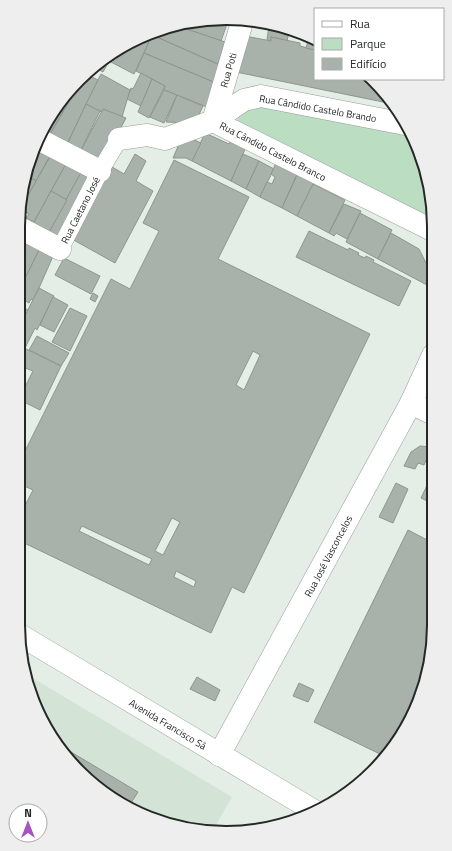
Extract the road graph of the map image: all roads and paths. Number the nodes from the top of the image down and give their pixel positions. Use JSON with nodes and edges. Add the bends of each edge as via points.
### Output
{"nodes":[{"id":1,"x":241,"y":25,"type":"edge"},
{"id":2,"x":213,"y":121,"type":"junction"},
{"id":3,"x":398,"y":122,"type":"edge"},
{"id":4,"x":119,"y":139,"type":"joint"},
{"id":5,"x":44,"y":142,"type":"edge"},
{"id":6,"x":100,"y":171,"type":"junction"},
{"id":7,"x":427,"y":228,"type":"edge"},
{"id":8,"x":25,"y":231,"type":"edge"},
{"id":9,"x":60,"y":249,"type":"joint"},
{"id":10,"x":427,"y":368,"type":"edge"},
{"id":11,"x":411,"y":403,"type":"junction"},
{"id":12,"x":427,"y":411,"type":"edge"},
{"id":13,"x":25,"y":638,"type":"edge"},
{"id":14,"x":220,"y":755,"type":"junction"},
{"id":15,"x":309,"y":808,"type":"edge"}],
"edges":[{"from":1,"to":2,"type":"street","name":"Rua Poti"},
{"from":2,"to":3,"type":"street","name":"Rua Cândido Castelo Brando","via":[[244,100],[261,96]]},
{"from":2,"to":4,"type":"street","name":"Rua Cândido Castelo Branco","via":[[165,139],[147,135]]},
{"from":2,"to":7,"type":"street","name":"Rua Cândido Castelo Branco"},
{"from":4,"to":6,"type":"lane","name":"Rua Cândido Castelo Branco"},
{"from":5,"to":6,"type":"street"},
{"from":6,"to":9,"type":"lane","name":"Rua Caetano José"},
{"from":8,"to":9,"type":"street","name":"Rua Caetano José"},
{"from":10,"to":11,"type":"street","name":"Rua José Vasconcelos"},
{"from":11,"to":12,"type":"street"},
{"from":11,"to":14,"type":"street","name":"Rua José Vasconcelos"},
{"from":13,"to":14,"type":"street","name":"Avenida Francisco Sá"},
{"from":14,"to":15,"type":"street","name":"Avenida Francisco Sá"}]}
